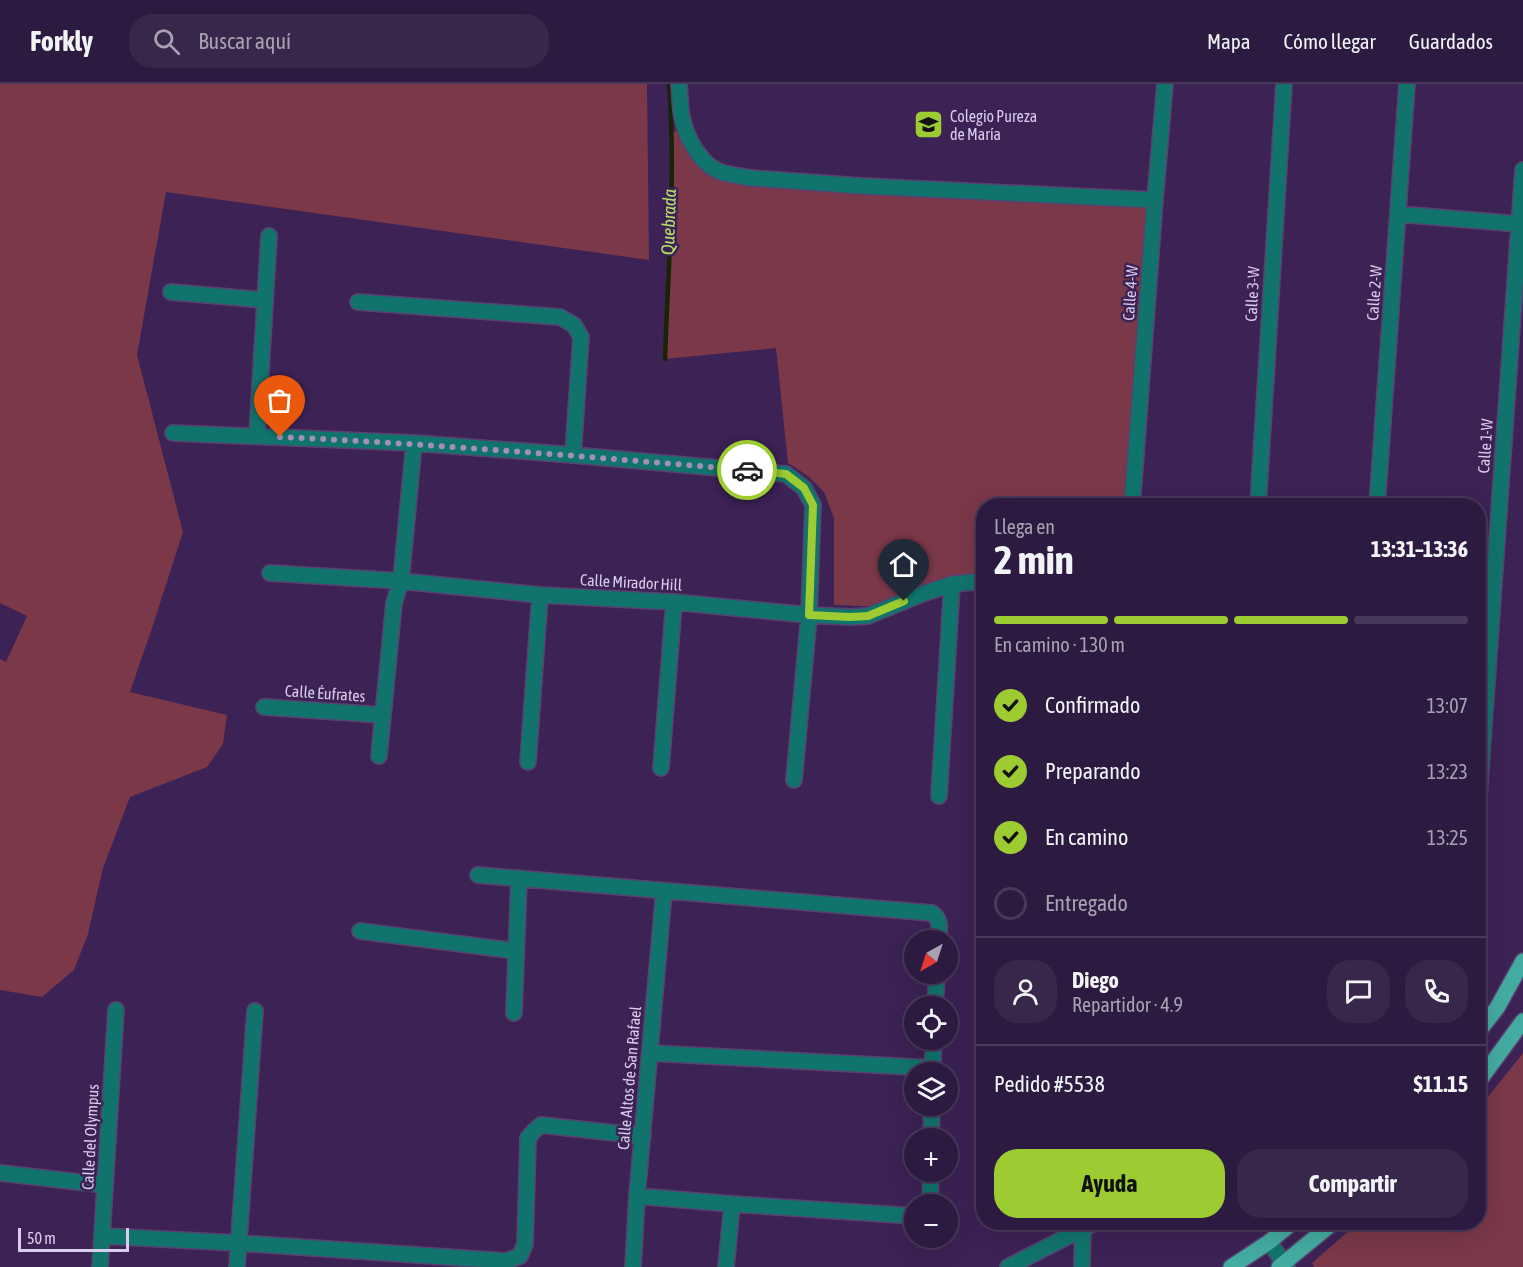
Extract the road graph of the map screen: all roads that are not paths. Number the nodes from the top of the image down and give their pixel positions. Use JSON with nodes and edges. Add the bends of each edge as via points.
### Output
{"nodes":[{"id":1,"x":679,"y":84,"type":"edge"},
{"id":2,"x":1165,"y":84,"type":"edge"},
{"id":3,"x":1284,"y":84,"type":"edge"},
{"id":4,"x":1407,"y":84,"type":"edge"},
{"id":5,"x":1523,"y":170,"type":"edge"},
{"id":6,"x":1155,"y":200,"type":"junction"},
{"id":7,"x":1398,"y":214,"type":"junction"},
{"id":8,"x":1519,"y":224,"type":"junction"},
{"id":9,"x":269,"y":236,"type":"dead end"},
{"id":10,"x":171,"y":292,"type":"dead end"},
{"id":11,"x":264,"y":300,"type":"junction"},
{"id":12,"x":358,"y":302,"type":"dead end"},
{"id":13,"x":173,"y":433,"type":"dead end"},
{"id":14,"x":257,"y":436,"type":"junction"},
{"id":15,"x":414,"y":443,"type":"junction"},
{"id":16,"x":573,"y":455,"type":"junction"},
{"id":17,"x":1133,"y":498,"type":"edge"},
{"id":18,"x":1258,"y":498,"type":"edge"},
{"id":19,"x":1378,"y":498,"type":"edge"},
{"id":20,"x":270,"y":573,"type":"dead end"},
{"id":21,"x":402,"y":581,"type":"junction"},
{"id":22,"x":976,"y":582,"type":"edge"},
{"id":23,"x":952,"y":584,"type":"junction"},
{"id":24,"x":540,"y":595,"type":"junction"},
{"id":25,"x":674,"y":602,"type":"junction"},
{"id":26,"x":809,"y":615,"type":"junction"},
{"id":27,"x":1486,"y":696,"type":"edge"},
{"id":28,"x":264,"y":707,"type":"dead end"},
{"id":29,"x":383,"y":715,"type":"junction"},
{"id":30,"x":379,"y":756,"type":"dead end"},
{"id":31,"x":528,"y":762,"type":"dead end"},
{"id":32,"x":661,"y":768,"type":"dead end"},
{"id":33,"x":794,"y":780,"type":"dead end"},
{"id":34,"x":939,"y":796,"type":"dead end"},
{"id":35,"x":478,"y":875,"type":"dead end"},
{"id":36,"x":519,"y":878,"type":"junction"},
{"id":37,"x":664,"y":891,"type":"junction"},
{"id":38,"x":940,"y":930,"type":"edge"},
{"id":39,"x":360,"y":931,"type":"dead end"},
{"id":40,"x":516,"y":951,"type":"junction"},
{"id":41,"x":1523,"y":961,"type":"edge"},
{"id":42,"x":116,"y":1010,"type":"dead end"},
{"id":43,"x":255,"y":1011,"type":"dead end"},
{"id":44,"x":514,"y":1014,"type":"dead end"},
{"id":45,"x":1523,"y":1021,"type":"edge"},
{"id":46,"x":1486,"y":1022,"type":"edge"},
{"id":47,"x":650,"y":1053,"type":"junction"},
{"id":48,"x":904,"y":1068,"type":"edge"},
{"id":49,"x":1486,"y":1071,"type":"edge"},
{"id":50,"x":642,"y":1136,"type":"junction"},
{"id":51,"x":0,"y":1173,"type":"edge"},
{"id":52,"x":105,"y":1185,"type":"junction"},
{"id":53,"x":637,"y":1196,"type":"junction"},
{"id":54,"x":732,"y":1204,"type":"junction"},
{"id":55,"x":904,"y":1215,"type":"edge"},
{"id":56,"x":1078,"y":1230,"type":"edge"},
{"id":57,"x":1086,"y":1230,"type":"edge"},
{"id":58,"x":1283,"y":1230,"type":"edge"},
{"id":59,"x":1325,"y":1230,"type":"edge"},
{"id":60,"x":102,"y":1236,"type":"junction"},
{"id":61,"x":1269,"y":1242,"type":"junction"},
{"id":62,"x":238,"y":1243,"type":"junction"},
{"id":63,"x":375,"y":1259,"type":"edge"},
{"id":64,"x":1284,"y":1266,"type":"edge"},
{"id":65,"x":100,"y":1267,"type":"edge"},
{"id":66,"x":237,"y":1267,"type":"edge"},
{"id":67,"x":633,"y":1267,"type":"edge"},
{"id":68,"x":726,"y":1267,"type":"edge"},
{"id":69,"x":1008,"y":1267,"type":"edge"},
{"id":70,"x":1082,"y":1267,"type":"edge"},
{"id":71,"x":1231,"y":1267,"type":"edge"}],
"edges":[{"from":1,"to":6,"type":"street","via":[[681,114],[695,147],[710,166],[735,176]]},
{"from":2,"to":6,"type":"street","name":"Calle 4-W"},
{"from":3,"to":18,"type":"street","name":"Calle 3-W"},
{"from":4,"to":7,"type":"street","name":"Calle 2-W"},
{"from":5,"to":8,"type":"street","name":"Calle 1-W"},
{"from":6,"to":17,"type":"street","name":"Calle 4-W"},
{"from":7,"to":8,"type":"street"},
{"from":7,"to":19,"type":"street","name":"Calle 2-W"},
{"from":8,"to":27,"type":"street","name":"Calle 1-W"},
{"from":9,"to":11,"type":"street"},
{"from":10,"to":11,"type":"street"},
{"from":11,"to":14,"type":"street"},
{"from":12,"to":16,"type":"street","via":[[560,317],[574,325],[581,337]]},
{"from":13,"to":14,"type":"street"},
{"from":14,"to":15,"type":"street"},
{"from":15,"to":16,"type":"street"},
{"from":15,"to":21,"type":"street"},
{"from":16,"to":26,"type":"street","via":[[786,474],[804,488],[813,505]]},
{"from":20,"to":21,"type":"street","name":"Calle Mirador Hill"},
{"from":21,"to":24,"type":"street","name":"Calle Mirador Hill"},
{"from":21,"to":29,"type":"street","via":[[394,603]]},
{"from":22,"to":23,"type":"street","name":"Calle Mirador Hill"},
{"from":23,"to":26,"type":"street","name":"Calle Mirador Hill","via":[[868,616]]},
{"from":23,"to":34,"type":"street"},
{"from":24,"to":25,"type":"street","name":"Calle Mirador Hill"},
{"from":24,"to":31,"type":"street"},
{"from":25,"to":26,"type":"street","name":"Calle Mirador Hill"},
{"from":25,"to":32,"type":"street"},
{"from":26,"to":33,"type":"street"},
{"from":28,"to":29,"type":"street","name":"Calle Éufrates"},
{"from":29,"to":30,"type":"street"},
{"from":35,"to":36,"type":"street"},
{"from":36,"to":37,"type":"street"},
{"from":36,"to":40,"type":"street"},
{"from":37,"to":38,"type":"street","via":[[932,913],[940,922]]},
{"from":37,"to":47,"type":"street","name":"Calle Altos de San Rafael"},
{"from":39,"to":40,"type":"street"},
{"from":40,"to":44,"type":"street"},
{"from":41,"to":46,"type":"main road"},
{"from":42,"to":52,"type":"street","name":"Calle del Olympus"},
{"from":43,"to":62,"type":"street"},
{"from":45,"to":49,"type":"main road"},
{"from":47,"to":48,"type":"street"},
{"from":47,"to":50,"type":"street","name":"Calle Altos de San Rafael"},
{"from":50,"to":53,"type":"street","name":"Calle Altos de San Rafael"},
{"from":50,"to":63,"type":"street","via":[[541,1125],[534,1131],[528,1138],[525,1244],[520,1256],[506,1261]]},
{"from":51,"to":52,"type":"street"},
{"from":52,"to":60,"type":"street","name":"Calle del Olympus"},
{"from":53,"to":54,"type":"street"},
{"from":53,"to":67,"type":"street","name":"Calle Altos de San Rafael"},
{"from":54,"to":55,"type":"street"},
{"from":54,"to":68,"type":"street"},
{"from":56,"to":69,"type":"street"},
{"from":57,"to":70,"type":"street"},
{"from":58,"to":61,"type":"main road"},
{"from":59,"to":64,"type":"main road"},
{"from":60,"to":62,"type":"street"},
{"from":60,"to":65,"type":"street","name":"Calle del Olympus"},
{"from":61,"to":64,"type":"street"},
{"from":61,"to":71,"type":"main road"},
{"from":62,"to":63,"type":"street"},
{"from":62,"to":66,"type":"street"}]}
